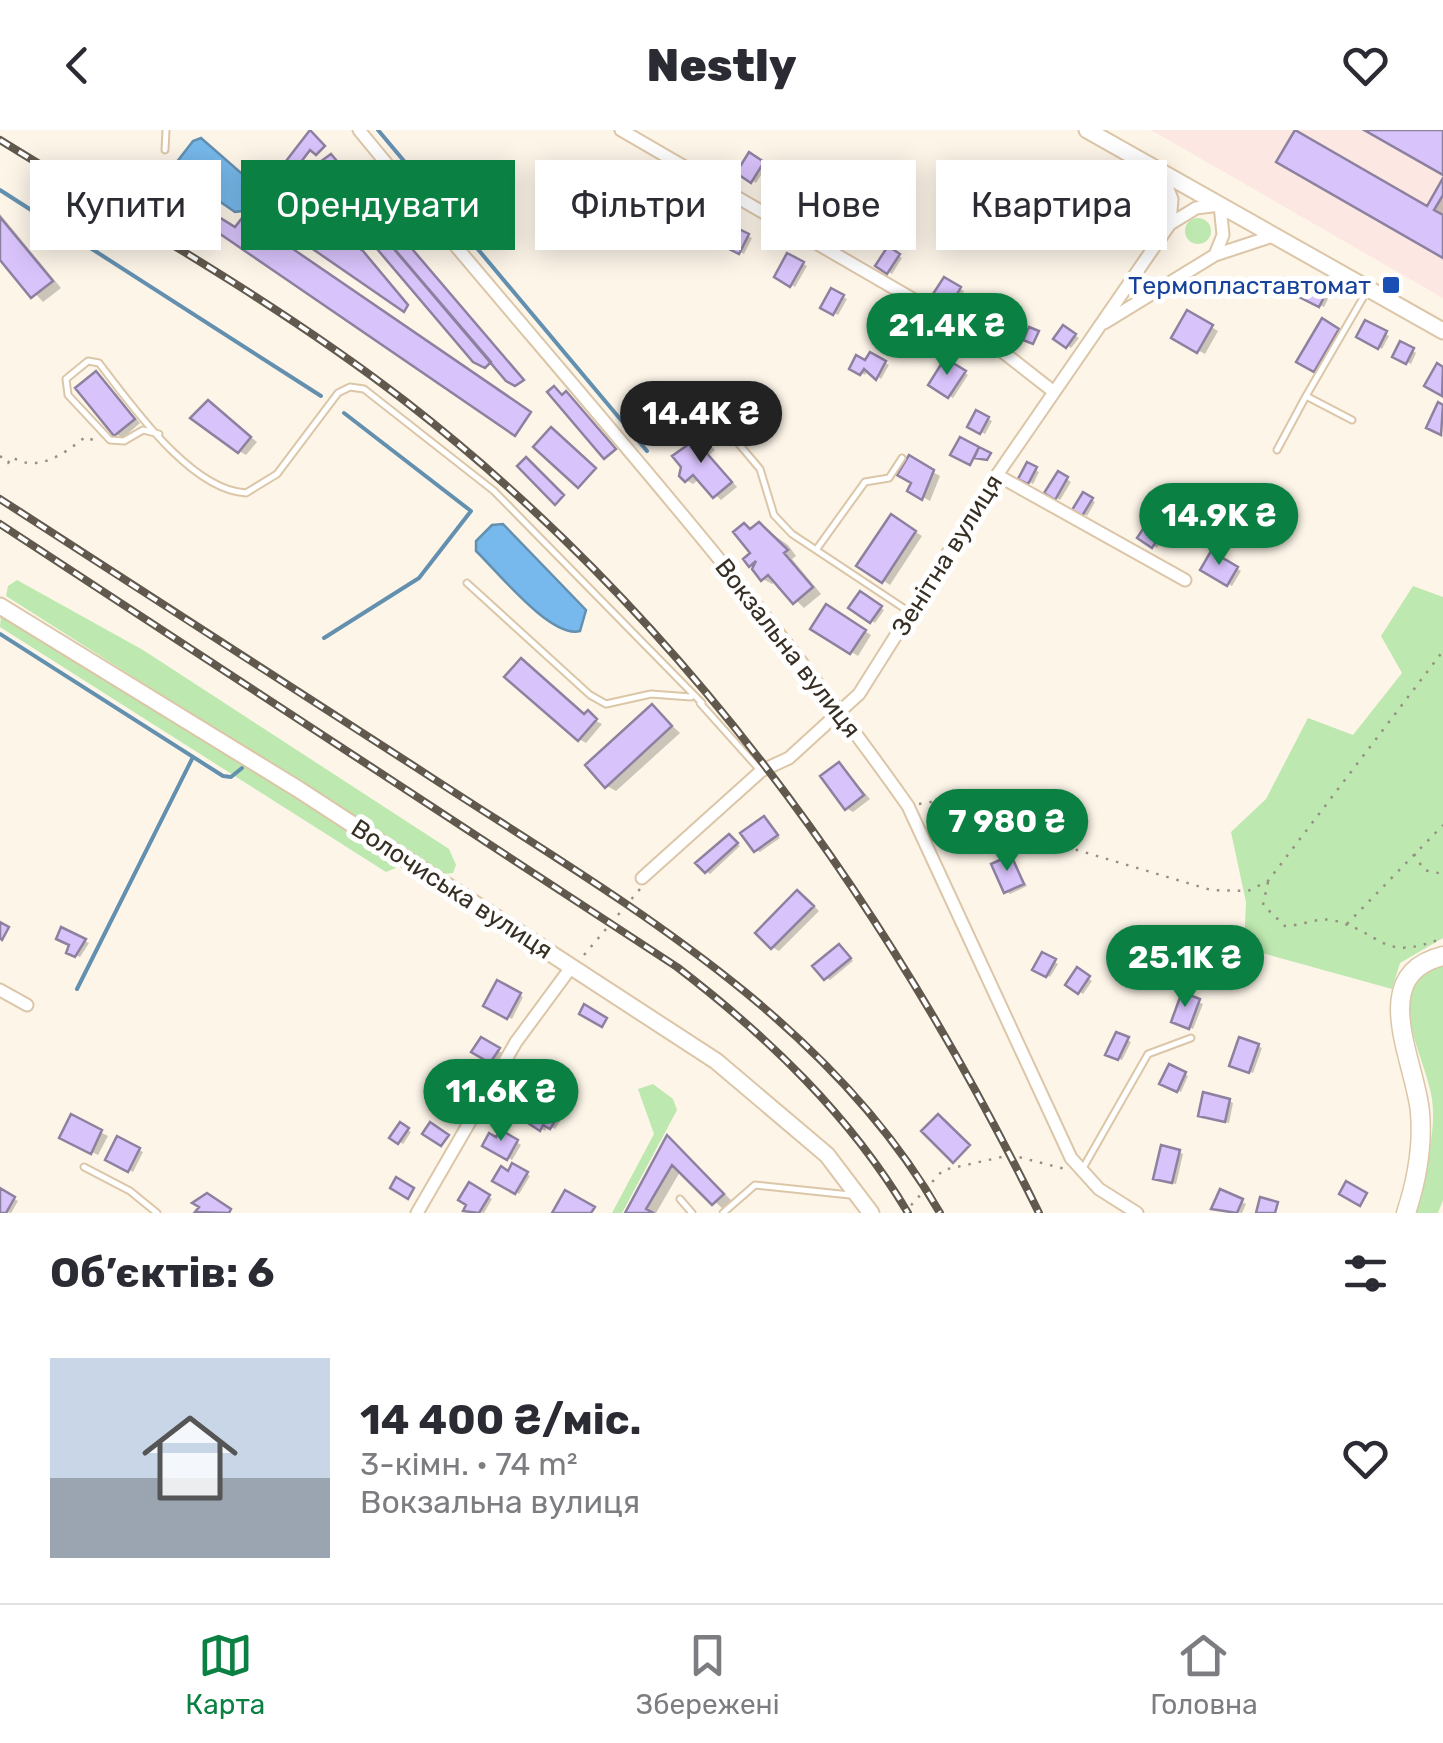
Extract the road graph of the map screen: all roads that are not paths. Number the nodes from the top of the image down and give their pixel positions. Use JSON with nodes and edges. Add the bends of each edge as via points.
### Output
{"nodes":[{"id":1,"x":166,"y":130,"type":"edge"},
{"id":2,"x":359,"y":130,"type":"edge"},
{"id":3,"x":621,"y":130,"type":"edge"},
{"id":4,"x":1087,"y":130,"type":"edge"},
{"id":5,"x":164,"y":150,"type":"dead end"},
{"id":6,"x":1138,"y":160,"type":"edge"},
{"id":7,"x":1167,"y":177,"type":"edge"},
{"id":8,"x":1167,"y":186,"type":"edge"},
{"id":9,"x":1220,"y":205,"type":"junction"},
{"id":10,"x":1170,"y":224,"type":"junction"},
{"id":11,"x":1273,"y":236,"type":"junction"},
{"id":12,"x":1215,"y":255,"type":"junction"},
{"id":13,"x":1368,"y":288,"type":"junction"},
{"id":14,"x":1100,"y":325,"type":"junction"},
{"id":15,"x":1443,"y":331,"type":"edge"},
{"id":16,"x":1054,"y":392,"type":"junction"},
{"id":17,"x":1306,"y":396,"type":"junction"},
{"id":18,"x":718,"y":418,"type":"dead end"},
{"id":19,"x":1352,"y":420,"type":"dead end"},
{"id":20,"x":159,"y":434,"type":"junction"},
{"id":21,"x":1277,"y":450,"type":"dead end"},
{"id":22,"x":902,"y":458,"type":"dead end"},
{"id":23,"x":997,"y":475,"type":"junction"},
{"id":24,"x":816,"y":550,"type":"junction"},
{"id":25,"x":1185,"y":580,"type":"dead end"},
{"id":26,"x":467,"y":583,"type":"dead end"},
{"id":27,"x":0,"y":606,"type":"edge"},
{"id":28,"x":911,"y":613,"type":"junction"},
{"id":29,"x":702,"y":703,"type":"junction"},
{"id":30,"x":840,"y":713,"type":"junction"},
{"id":31,"x":761,"y":771,"type":"junction"},
{"id":32,"x":642,"y":878,"type":"road end"},
{"id":33,"x":1443,"y":956,"type":"edge"},
{"id":34,"x":572,"y":966,"type":"junction"},
{"id":35,"x":0,"y":990,"type":"edge"},
{"id":36,"x":27,"y":1005,"type":"dead end"},
{"id":37,"x":1191,"y":1038,"type":"dead end"},
{"id":38,"x":84,"y":1166,"type":"dead end"},
{"id":39,"x":1081,"y":1170,"type":"junction"},
{"id":40,"x":858,"y":1196,"type":"junction"},
{"id":41,"x":680,"y":1200,"type":"dead end"},
{"id":42,"x":157,"y":1213,"type":"edge"},
{"id":43,"x":418,"y":1213,"type":"edge"},
{"id":44,"x":692,"y":1213,"type":"edge"},
{"id":45,"x":723,"y":1213,"type":"edge"},
{"id":46,"x":871,"y":1213,"type":"edge"},
{"id":47,"x":1138,"y":1213,"type":"edge"},
{"id":48,"x":1406,"y":1213,"type":"edge"}],
"edges":[{"from":1,"to":5,"type":"lane"},
{"from":2,"to":30,"type":"street","name":"Вокзальна вулиця","via":[[779,630]]},
{"from":3,"to":16,"type":"street","via":[[999,349]]},
{"from":4,"to":6,"type":"main road"},
{"from":7,"to":9,"type":"main road"},
{"from":8,"to":10,"type":"street"},
{"from":9,"to":10,"type":"street","via":[[1196,208]]},
{"from":9,"to":11,"type":"main road"},
{"from":9,"to":12,"type":"street","via":[[1223,235]]},
{"from":10,"to":14,"type":"street","name":"Зенітна вулиця"},
{"from":11,"to":12,"type":"street"},
{"from":11,"to":13,"type":"main road"},
{"from":12,"to":14,"type":"street"},
{"from":13,"to":15,"type":"main road"},
{"from":13,"to":17,"type":"lane"},
{"from":14,"to":16,"type":"street","name":"Зенітна вулиця"},
{"from":16,"to":23,"type":"street","name":"Зенітна вулиця"},
{"from":17,"to":19,"type":"lane"},
{"from":17,"to":21,"type":"lane"},
{"from":18,"to":24,"type":"lane","via":[[760,469],[774,515]]},
{"from":20,"to":20,"type":"lane","via":[[94,360],[66,379],[64,387],[108,438],[124,441],[143,430]]},
{"from":20,"to":29,"type":"lane","via":[[218,487],[246,493],[277,474],[338,393],[364,389],[494,491]]},
{"from":22,"to":24,"type":"lane","via":[[889,478],[865,482]]},
{"from":23,"to":25,"type":"street"},
{"from":23,"to":28,"type":"street","name":"Зенітна вулиця"},
{"from":24,"to":28,"type":"lane"},
{"from":26,"to":29,"type":"lane","via":[[606,704],[662,693]]},
{"from":27,"to":34,"type":"main road","name":"Волочиська вулиця"},
{"from":28,"to":30,"type":"street","name":"Зенітна вулиця"},
{"from":29,"to":31,"type":"lane"},
{"from":30,"to":31,"type":"street","name":"Зенітна вулиця","via":[[789,758]]},
{"from":30,"to":39,"type":"street","name":"Вокзальна вулиця","via":[[908,806],[1050,1121]]},
{"from":31,"to":32,"type":"street","name":"Зенітна вулиця"},
{"from":33,"to":48,"type":"main road","via":[[1408,975],[1400,992],[1399,1017],[1420,1112],[1420,1151]]},
{"from":34,"to":40,"type":"main road","name":"Волочиська вулиця","via":[[716,1061],[827,1155]]},
{"from":34,"to":43,"type":"street","via":[[516,1042]]},
{"from":35,"to":36,"type":"street"},
{"from":37,"to":39,"type":"lane","via":[[1148,1054]]},
{"from":38,"to":42,"type":"lane"},
{"from":39,"to":47,"type":"street","name":"Вокзальна вулиця"},
{"from":40,"to":45,"type":"lane","via":[[755,1185]]},
{"from":40,"to":46,"type":"main road","name":"Волочиська вулиця"},
{"from":41,"to":44,"type":"lane"}]}
